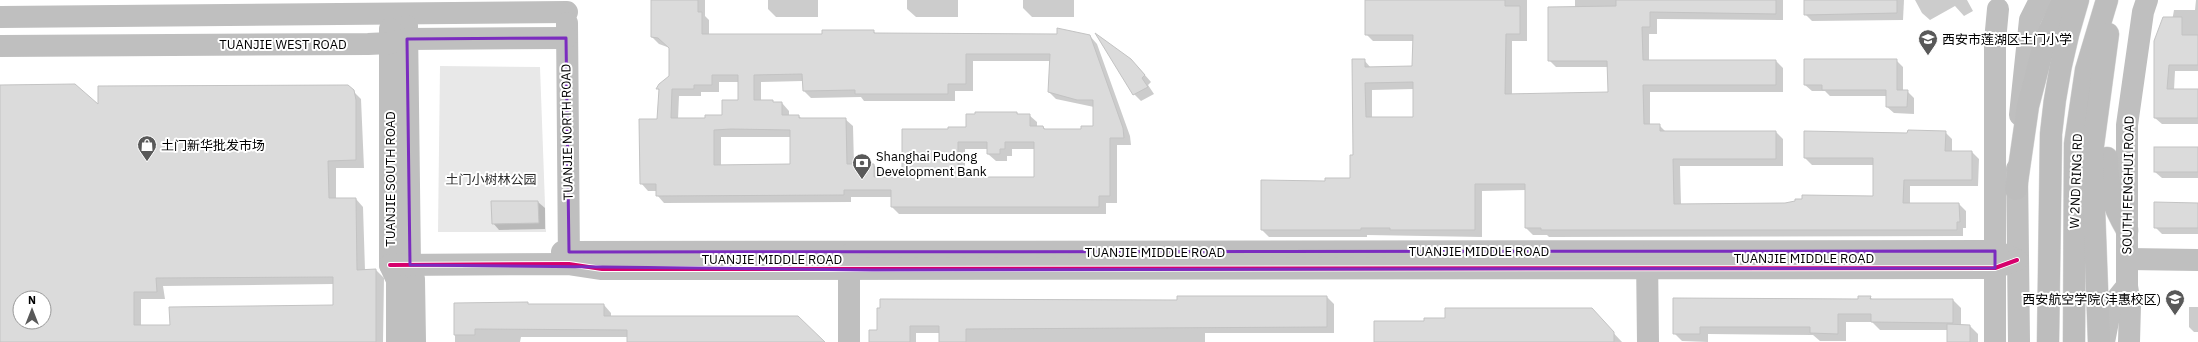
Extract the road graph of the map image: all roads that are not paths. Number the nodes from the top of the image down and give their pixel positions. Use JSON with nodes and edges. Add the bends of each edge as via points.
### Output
{"nodes":[{"id":1,"x":2040,"y":0,"type":"edge"},
{"id":2,"x":2063,"y":0,"type":"edge"},
{"id":3,"x":2078,"y":0,"type":"edge"},
{"id":4,"x":2107,"y":0,"type":"edge"},
{"id":5,"x":2113,"y":0,"type":"edge"},
{"id":6,"x":2147,"y":0,"type":"edge"},
{"id":7,"x":1996,"y":4,"type":"edge"},
{"id":8,"x":567,"y":6,"type":"edge"},
{"id":9,"x":398,"y":14,"type":"junction"},
{"id":10,"x":0,"y":17,"type":"edge"},
{"id":11,"x":566,"y":38,"type":"junction"},
{"id":12,"x":399,"y":41,"type":"junction"},
{"id":13,"x":0,"y":46,"type":"edge"},
{"id":14,"x":2101,"y":84,"type":"junction"},
{"id":15,"x":2021,"y":94,"type":"junction"},
{"id":16,"x":2016,"y":189,"type":"junction"},
{"id":17,"x":2127,"y":230,"type":"junction"},
{"id":18,"x":400,"y":258,"type":"junction"},
{"id":19,"x":569,"y":258,"type":"junction"},
{"id":20,"x":1995,"y":259,"type":"junction"},
{"id":21,"x":2128,"y":259,"type":"junction"},
{"id":22,"x":1648,"y":260,"type":"junction"},
{"id":23,"x":2018,"y":260,"type":"junction"},
{"id":24,"x":2198,"y":260,"type":"edge"},
{"id":25,"x":849,"y":261,"type":"junction"},
{"id":26,"x":2127,"y":286,"type":"junction"},
{"id":27,"x":397,"y":342,"type":"edge"},
{"id":28,"x":415,"y":342,"type":"edge"},
{"id":29,"x":849,"y":342,"type":"edge"},
{"id":30,"x":1648,"y":342,"type":"edge"},
{"id":31,"x":1995,"y":342,"type":"edge"},
{"id":32,"x":2019,"y":342,"type":"edge"},
{"id":33,"x":2048,"y":342,"type":"edge"},
{"id":34,"x":2074,"y":342,"type":"edge"},
{"id":35,"x":2099,"y":342,"type":"edge"},
{"id":36,"x":2104,"y":342,"type":"edge"},
{"id":37,"x":2129,"y":342,"type":"edge"}],
"edges":[{"from":1,"to":15,"type":"street","via":[[2030,20]]},
{"from":2,"to":16,"type":"highway","via":[[2045,41],[2028,106]]},
{"from":3,"to":33,"type":"highway","name":"W 2ND RING RD","via":[[2066,39],[2053,103],[2050,134]]},
{"from":4,"to":34,"type":"highway","name":"W 2ND RING RD","via":[[2086,70],[2075,144]]},
{"from":5,"to":14,"type":"highway"},
{"from":6,"to":17,"type":"street","name":"SOUTH FENGHUI ROAD","via":[[2143,12],[2127,125]]},
{"from":7,"to":15,"type":"street","via":[[2014,51]]},
{"from":7,"to":20,"type":"street"},
{"from":8,"to":9,"type":"street"},
{"from":8,"to":11,"type":"street","name":"TUANJIE NORTH ROAD"},
{"from":9,"to":10,"type":"street"},
{"from":9,"to":12,"type":"street","name":"TUANJIE SOUTH ROAD"},
{"from":11,"to":12,"type":"street","name":"TUANJIE WEST ROAD"},
{"from":11,"to":19,"type":"street","name":"TUANJIE NORTH ROAD"},
{"from":12,"to":13,"type":"street","name":"TUANJIE WEST ROAD"},
{"from":12,"to":18,"type":"street","name":"TUANJIE SOUTH ROAD"},
{"from":14,"to":17,"type":"highway","via":[[2107,147],[2107,182],[2114,208]]},
{"from":14,"to":35,"type":"highway","via":[[2092,153]]},
{"from":15,"to":16,"type":"street"},
{"from":16,"to":23,"type":"street"},
{"from":17,"to":21,"type":"street","name":"SOUTH FENGHUI ROAD"},
{"from":18,"to":19,"type":"street","name":"TUANJIE MIDDLE ROAD"},
{"from":18,"to":27,"type":"street","name":"TUANJIE SOUTH ROAD","via":[[397,280]]},
{"from":18,"to":28,"type":"street","name":"TUANJIE SOUTH ROAD","via":[[414,279]]},
{"from":19,"to":25,"type":"street","name":"TUANJIE MIDDLE ROAD"},
{"from":20,"to":22,"type":"street","name":"TUANJIE MIDDLE ROAD"},
{"from":20,"to":23,"type":"street","name":"TUANJIE MIDDLE ROAD"},
{"from":20,"to":31,"type":"street"},
{"from":21,"to":24,"type":"street"},
{"from":21,"to":26,"type":"street","name":"SOUTH FENGHUI ROAD"},
{"from":22,"to":25,"type":"street","name":"TUANJIE MIDDLE ROAD"},
{"from":22,"to":30,"type":"street"},
{"from":23,"to":32,"type":"street"},
{"from":25,"to":29,"type":"street"},
{"from":26,"to":36,"type":"street","via":[[2111,306]]},
{"from":26,"to":37,"type":"street","name":"SOUTH FENGHUI ROAD"}]}
